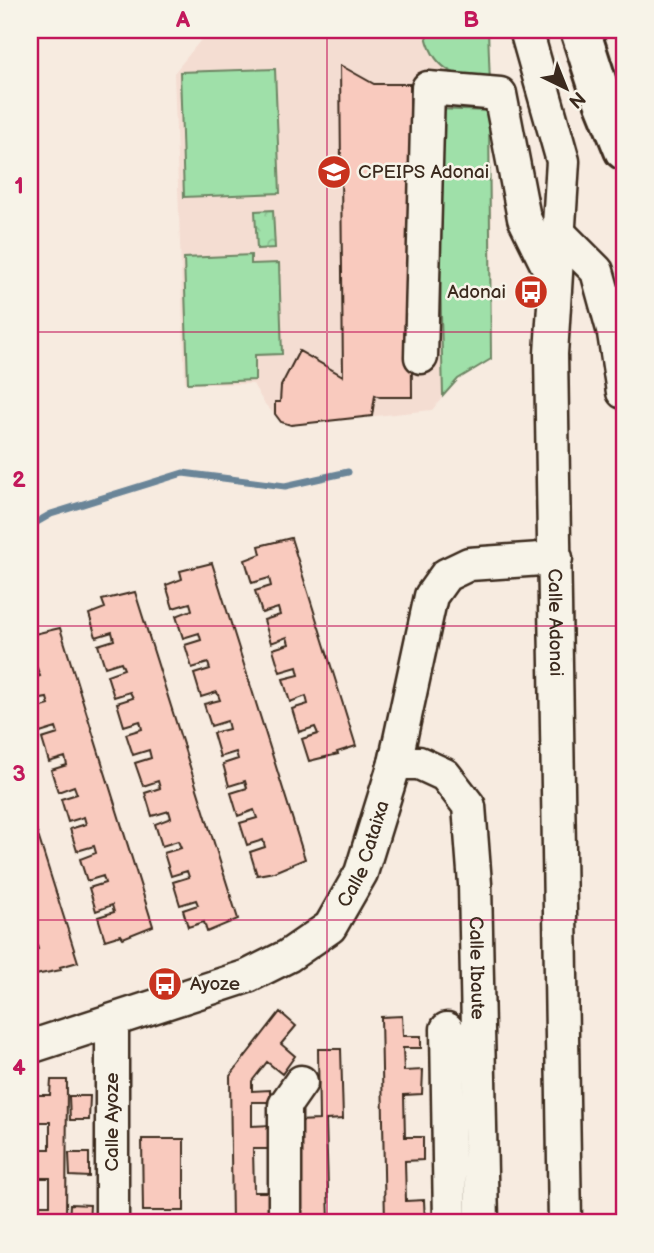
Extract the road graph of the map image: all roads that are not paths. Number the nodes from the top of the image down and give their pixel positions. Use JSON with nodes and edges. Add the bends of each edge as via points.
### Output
{"nodes":[{"id":1,"x":526,"y":30,"type":"edge"},
{"id":2,"x":580,"y":30,"type":"edge"},
{"id":3,"x":624,"y":150,"type":"edge"},
{"id":4,"x":558,"y":232,"type":"junction"},
{"id":5,"x":554,"y":279,"type":"junction"},
{"id":6,"x":421,"y":357,"type":"dead end"},
{"id":7,"x":623,"y":391,"type":"edge"},
{"id":8,"x":556,"y":558,"type":"junction"},
{"id":9,"x":395,"y":763,"type":"junction"},
{"id":10,"x":112,"y":1021,"type":"junction"},
{"id":11,"x":447,"y":1029,"type":"dead end"},
{"id":12,"x":30,"y":1046,"type":"edge"},
{"id":13,"x":301,"y":1082,"type":"dead end"},
{"id":14,"x":450,"y":1210,"type":"edge"},
{"id":15,"x":482,"y":1211,"type":"edge"},
{"id":16,"x":112,"y":1223,"type":"edge"},
{"id":17,"x":285,"y":1223,"type":"edge"},
{"id":18,"x":565,"y":1223,"type":"edge"}],
"edges":[{"from":1,"to":4,"type":"street","name":"Calle Adonai","via":[[563,161]]},
{"from":2,"to":3,"type":"highway"},
{"from":4,"to":5,"type":"street","name":"Calle Adonai"},
{"from":4,"to":7,"type":"street","via":[[597,271]]},
{"from":5,"to":6,"type":"street","via":[[524,218],[500,94],[428,88]]},
{"from":5,"to":8,"type":"street","name":"Calle Adonai","via":[[551,354]]},
{"from":8,"to":9,"type":"street","name":"Calle Cataixa","via":[[469,564],[446,575],[431,596]]},
{"from":8,"to":18,"type":"street","name":"Calle Adonai"},
{"from":9,"to":10,"type":"street","name":"Calle Cataixa","via":[[361,873],[331,927],[248,976]]},
{"from":9,"to":15,"type":"street","name":"Calle Ibaute","via":[[419,764],[445,775],[469,806]]},
{"from":10,"to":12,"type":"street","name":"Calle Cataixa"},
{"from":10,"to":16,"type":"street","name":"Calle Ayoze"},
{"from":11,"to":14,"type":"street"},
{"from":13,"to":17,"type":"street","via":[[285,1105]]},
{"from":14,"to":15,"type":"street"}]}
